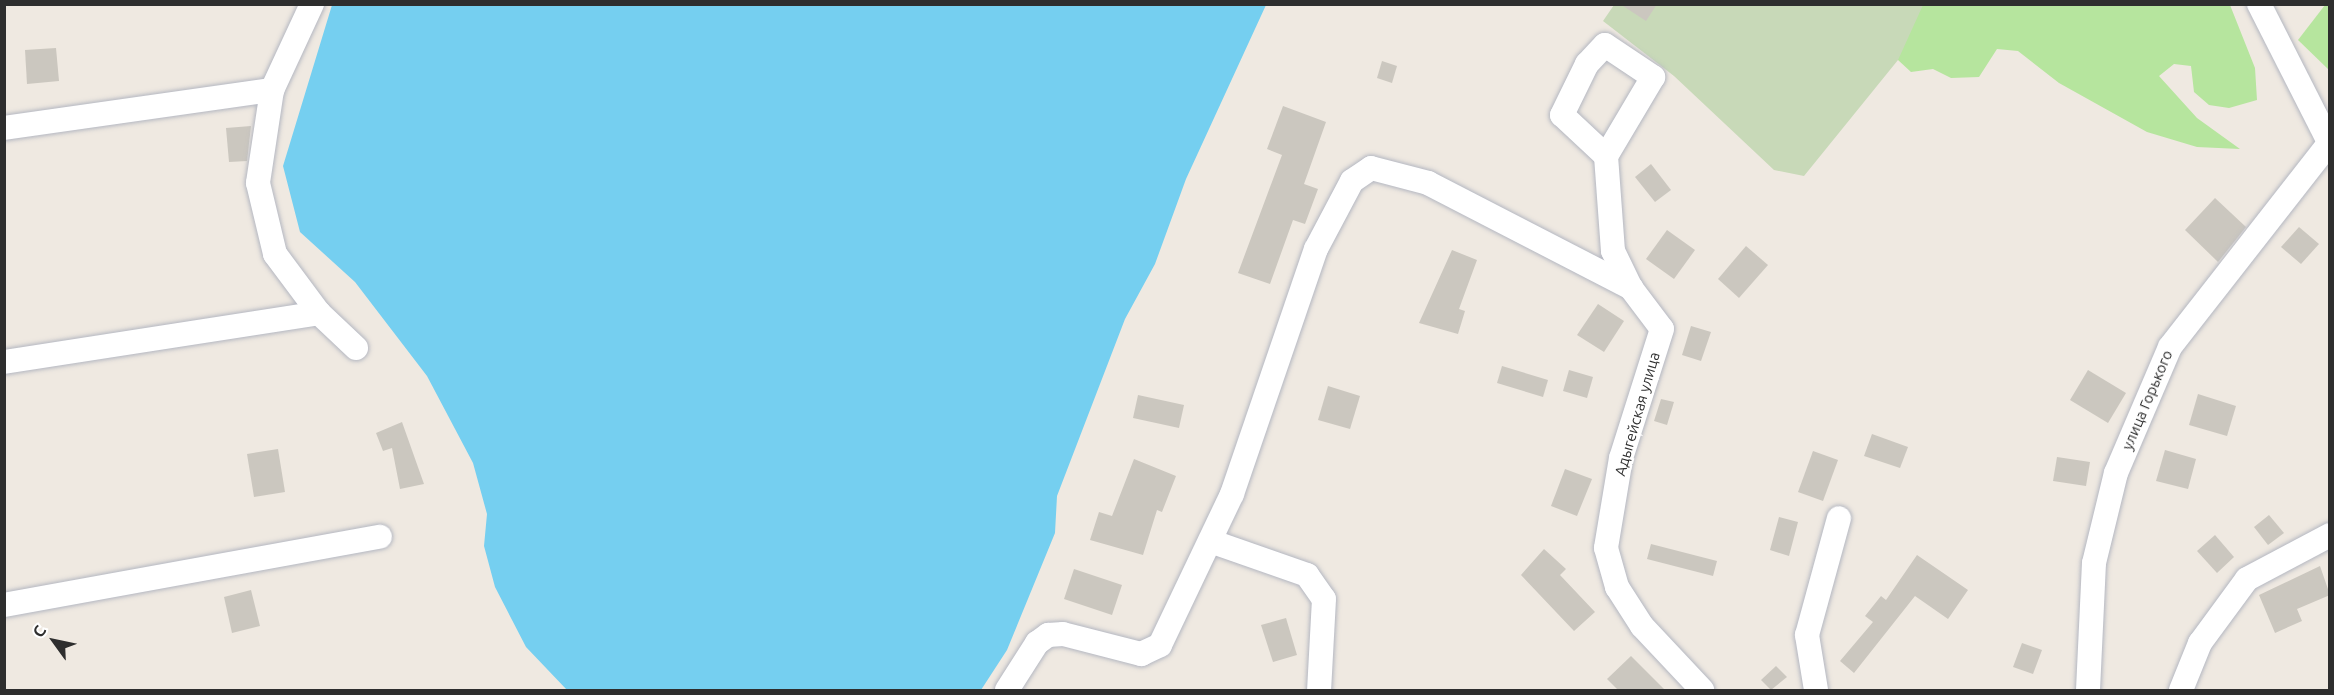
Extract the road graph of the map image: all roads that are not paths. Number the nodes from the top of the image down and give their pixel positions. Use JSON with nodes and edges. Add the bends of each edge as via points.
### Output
{"nodes":[{"id":1,"x":312,"y":4,"type":"edge"},
{"id":2,"x":2259,"y":4,"type":"edge"},
{"id":3,"x":272,"y":90,"type":"junction"},
{"id":4,"x":4,"y":128,"type":"edge"},
{"id":5,"x":2326,"y":147,"type":"edge"},
{"id":6,"x":1606,"y":156,"type":"dead end"},
{"id":7,"x":1631,"y":288,"type":"junction"},
{"id":8,"x":319,"y":313,"type":"junction"},
{"id":9,"x":356,"y":348,"type":"dead end"},
{"id":10,"x":4,"y":362,"type":"edge"},
{"id":11,"x":1839,"y":518,"type":"dead end"},
{"id":12,"x":2330,"y":535,"type":"edge"},
{"id":13,"x":380,"y":537,"type":"dead end"},
{"id":14,"x":1210,"y":541,"type":"junction"},
{"id":15,"x":4,"y":605,"type":"edge"},
{"id":16,"x":1007,"y":690,"type":"edge"},
{"id":17,"x":1319,"y":690,"type":"edge"},
{"id":18,"x":1702,"y":690,"type":"edge"},
{"id":19,"x":1816,"y":690,"type":"edge"},
{"id":20,"x":2088,"y":690,"type":"edge"},
{"id":21,"x":2181,"y":690,"type":"edge"}],
"edges":[{"from":1,"to":3,"type":"street"},
{"from":2,"to":5,"type":"street"},
{"from":3,"to":4,"type":"street"},
{"from":3,"to":8,"type":"street","via":[[258,183],[265,225],[275,254]]},
{"from":5,"to":20,"type":"street","name":"улица Горького","via":[[2169,347],[2116,473],[2094,562]]},
{"from":6,"to":7,"type":"street","name":"Адыгейская улица","via":[[1613,251]]},
{"from":7,"to":14,"type":"street","via":[[1428,183],[1371,168],[1352,181],[1316,249],[1232,494]]},
{"from":7,"to":18,"type":"street","name":"Адыгейская улица","via":[[1662,329],[1621,458],[1606,548],[1617,587],[1642,626]]},
{"from":8,"to":9,"type":"street"},
{"from":8,"to":10,"type":"street"},
{"from":11,"to":19,"type":"street","via":[[1808,634]]},
{"from":12,"to":21,"type":"street","via":[[2247,579],[2200,643]]},
{"from":13,"to":15,"type":"street"},
{"from":14,"to":16,"type":"street","via":[[1167,635],[1154,652],[1141,654],[1063,634],[1048,635],[1037,643]]},
{"from":14,"to":17,"type":"street","via":[[1307,575],[1324,599]]}]}
